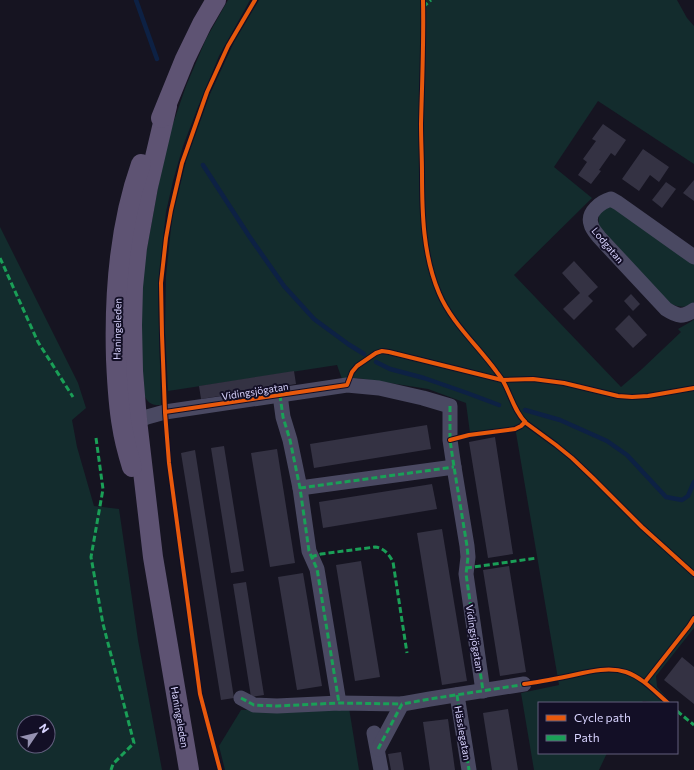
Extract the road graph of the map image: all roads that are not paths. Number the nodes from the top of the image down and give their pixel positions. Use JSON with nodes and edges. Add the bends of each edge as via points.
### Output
{"nodes":[{"id":1,"x":216,"y":0,"type":"edge"},
{"id":2,"x":694,"y":257,"type":"edge"},
{"id":3,"x":694,"y":310,"type":"edge"},
{"id":4,"x":280,"y":395,"type":"junction"},
{"id":5,"x":129,"y":423,"type":"junction"},
{"id":6,"x":454,"y":467,"type":"junction"},
{"id":7,"x":300,"y":488,"type":"junction"},
{"id":8,"x":171,"y":664,"type":"junction"},
{"id":9,"x":524,"y":684,"type":"dead end"},
{"id":10,"x":483,"y":691,"type":"junction"},
{"id":11,"x":457,"y":695,"type":"junction"},
{"id":12,"x":241,"y":698,"type":"dead end"},
{"id":13,"x":339,"y":703,"type":"junction"},
{"id":14,"x":402,"y":704,"type":"junction"},
{"id":15,"x":374,"y":733,"type":"dead end"},
{"id":16,"x":378,"y":749,"type":"junction"},
{"id":17,"x":178,"y":770,"type":"edge"},
{"id":18,"x":189,"y":770,"type":"edge"},
{"id":19,"x":381,"y":770,"type":"edge"},
{"id":20,"x":469,"y":770,"type":"edge"}],
"edges":[{"from":1,"to":5,"type":"main road","name":"Haningeleden","via":[[185,59],[167,106],[148,187],[133,286],[133,371]]},
{"from":2,"to":3,"type":"street","name":"Lodgatan","via":[[610,199],[593,211],[590,223],[599,237],[666,309],[680,316]]},
{"from":4,"to":5,"type":"street","name":"Vidingsjögatan","via":[[166,412]]},
{"from":4,"to":6,"type":"street","name":"Vidingsjögatan","via":[[347,385],[379,388],[450,406],[450,440]]},
{"from":4,"to":7,"type":"street","name":"Vidingsjögatan"},
{"from":5,"to":8,"type":"main road","name":"Haningeleden"},
{"from":6,"to":7,"type":"street"},
{"from":6,"to":10,"type":"street","name":"Vidingsjögatan","via":[[467,546],[466,574]]},
{"from":7,"to":13,"type":"street","name":"Vidingsjögatan","via":[[309,551],[317,569]]},
{"from":8,"to":17,"type":"main road","name":"Haningeleden"},
{"from":8,"to":18,"type":"main road","name":"Haningeleden"},
{"from":9,"to":10,"type":"street"},
{"from":10,"to":11,"type":"street"},
{"from":11,"to":14,"type":"street"},
{"from":11,"to":20,"type":"street","name":"Hässlegatan"},
{"from":12,"to":13,"type":"street","via":[[254,704],[277,706]]},
{"from":13,"to":14,"type":"street"},
{"from":14,"to":16,"type":"street"},
{"from":15,"to":16,"type":"street"},
{"from":16,"to":19,"type":"street"}]}
